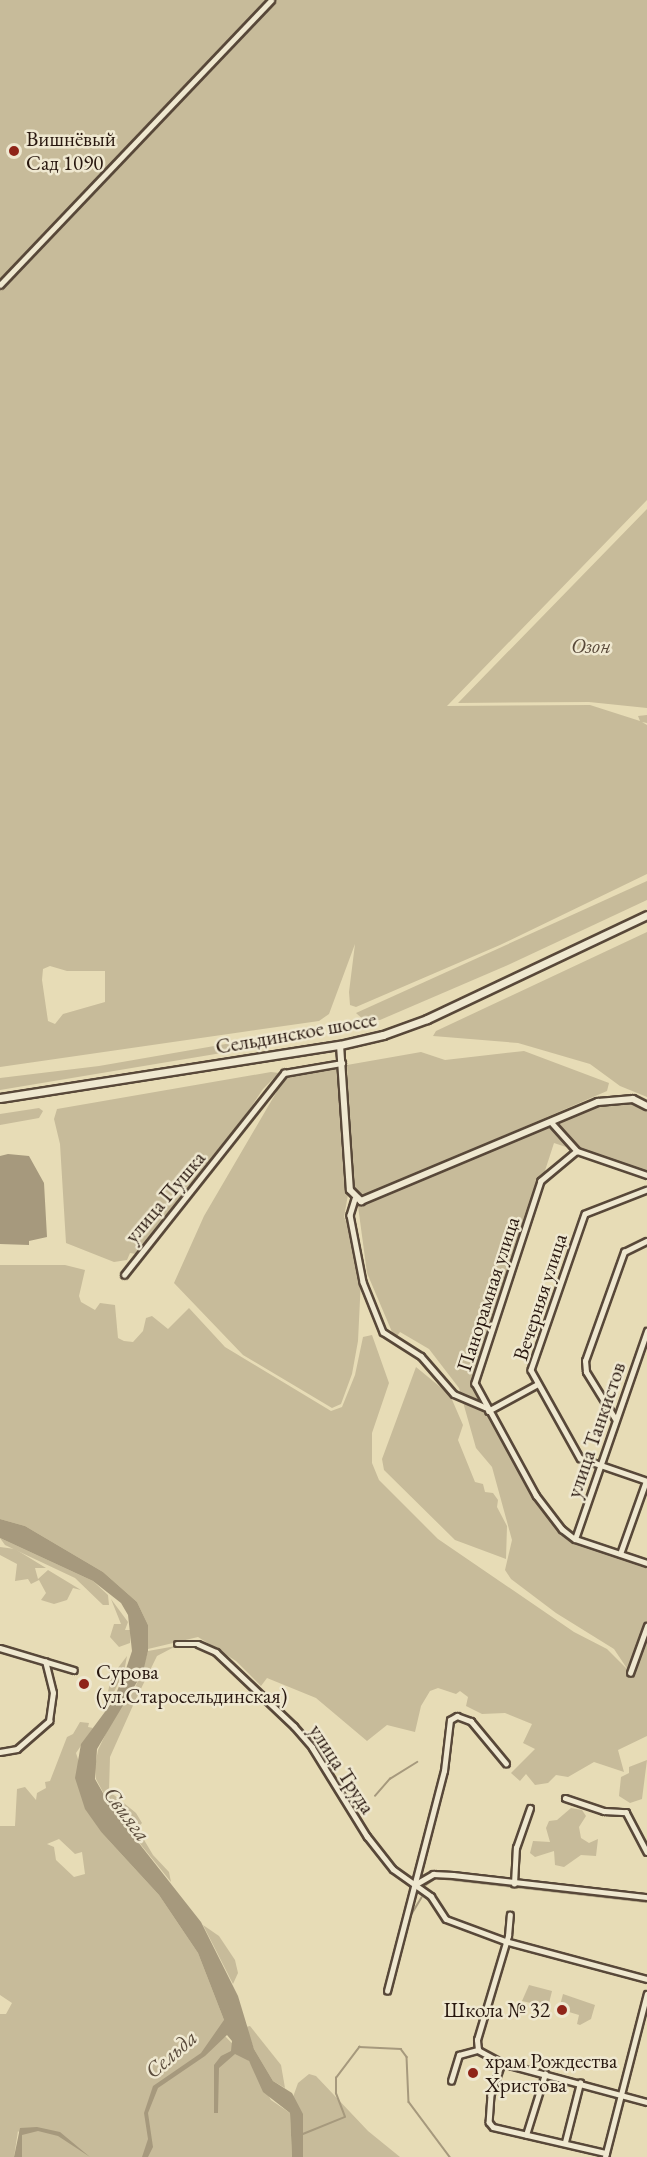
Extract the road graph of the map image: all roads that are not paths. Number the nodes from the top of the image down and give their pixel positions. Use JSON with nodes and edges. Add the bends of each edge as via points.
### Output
{"nodes":[{"id":1,"x":271,"y":0,"type":"edge"},
{"id":2,"x":0,"y":285,"type":"edge"},
{"id":3,"x":647,"y":915,"type":"edge"},
{"id":4,"x":340,"y":1046,"type":"junction"},
{"id":5,"x":342,"y":1063,"type":"junction"},
{"id":6,"x":0,"y":1098,"type":"edge"},
{"id":7,"x":647,"y":1106,"type":"edge"},
{"id":8,"x":552,"y":1123,"type":"junction"},
{"id":9,"x":577,"y":1151,"type":"junction"},
{"id":10,"x":647,"y":1175,"type":"edge"},
{"id":11,"x":647,"y":1190,"type":"edge"},
{"id":12,"x":355,"y":1199,"type":"junction"},
{"id":13,"x":647,"y":1240,"type":"edge"},
{"id":14,"x":124,"y":1275,"type":"dead end"},
{"id":15,"x":647,"y":1331,"type":"edge"},
{"id":16,"x":536,"y":1385,"type":"junction"},
{"id":17,"x":488,"y":1409,"type":"junction"},
{"id":18,"x":615,"y":1419,"type":"junction"},
{"id":19,"x":601,"y":1466,"type":"junction"},
{"id":20,"x":647,"y":1480,"type":"edge"},
{"id":21,"x":575,"y":1539,"type":"junction"},
{"id":22,"x":620,"y":1554,"type":"junction"},
{"id":23,"x":647,"y":1563,"type":"edge"},
{"id":24,"x":647,"y":1626,"type":"edge"},
{"id":25,"x":177,"y":1644,"type":"dead end"},
{"id":26,"x":0,"y":1647,"type":"edge"},
{"id":27,"x":45,"y":1662,"type":"junction"},
{"id":28,"x":74,"y":1670,"type":"dead end"},
{"id":29,"x":630,"y":1673,"type":"dead end"},
{"id":30,"x":0,"y":1752,"type":"edge"},
{"id":31,"x":506,"y":1763,"type":"dead end"},
{"id":32,"x":565,"y":1798,"type":"dead end"},
{"id":33,"x":530,"y":1808,"type":"dead end"},
{"id":34,"x":645,"y":1841,"type":"edge"},
{"id":35,"x":647,"y":1852,"type":"edge"},
{"id":36,"x":416,"y":1884,"type":"junction"},
{"id":37,"x":514,"y":1884,"type":"junction"},
{"id":38,"x":647,"y":1897,"type":"edge"},
{"id":39,"x":510,"y":1916,"type":"dead end"},
{"id":40,"x":506,"y":1941,"type":"junction"},
{"id":41,"x":647,"y":1979,"type":"edge"},
{"id":42,"x":387,"y":1990,"type":"dead end"},
{"id":43,"x":647,"y":1995,"type":"edge"},
{"id":44,"x":478,"y":2050,"type":"junction"},
{"id":45,"x":502,"y":2062,"type":"junction"},
{"id":46,"x":545,"y":2074,"type":"junction"},
{"id":47,"x":451,"y":2081,"type":"dead end"},
{"id":48,"x":580,"y":2083,"type":"junction"},
{"id":49,"x":620,"y":2094,"type":"junction"},
{"id":50,"x":647,"y":2102,"type":"edge"},
{"id":51,"x":526,"y":2135,"type":"junction"},
{"id":52,"x":565,"y":2142,"type":"junction"},
{"id":53,"x":605,"y":2155,"type":"edge"}],
"edges":[{"from":1,"to":2,"type":"street"},
{"from":3,"to":4,"type":"main road","name":"Сельдинское шоссе","via":[[397,1033]]},
{"from":4,"to":5,"type":"street"},
{"from":4,"to":6,"type":"main road","name":"Сельдинское шоссе"},
{"from":5,"to":12,"type":"street","via":[[350,1185]]},
{"from":5,"to":14,"type":"street","name":"улица Пушка","via":[[284,1073],[215,1165],[142,1248]]},
{"from":7,"to":8,"type":"street","via":[[633,1100],[607,1100]]},
{"from":8,"to":9,"type":"street"},
{"from":8,"to":12,"type":"street","via":[[366,1200]]},
{"from":9,"to":10,"type":"street"},
{"from":9,"to":17,"type":"street","name":"Панорамная улица","via":[[541,1181],[475,1379]]},
{"from":11,"to":16,"type":"street","name":"Вечерняя улица","via":[[585,1214],[532,1363]]},
{"from":12,"to":17,"type":"street","via":[[350,1215],[363,1282],[383,1332],[421,1356],[454,1394]]},
{"from":13,"to":18,"type":"street","via":[[624,1252],[585,1361],[586,1372]]},
{"from":15,"to":18,"type":"street","name":"улица Танкистов"},
{"from":16,"to":17,"type":"street"},
{"from":16,"to":19,"type":"street","name":"Вечерняя улица","via":[[580,1458]]},
{"from":17,"to":21,"type":"street","name":"Панорамная улица","via":[[536,1495],[553,1519]]},
{"from":18,"to":19,"type":"street","name":"улица Танкистов"},
{"from":19,"to":20,"type":"street","name":"Вечерняя улица"},
{"from":19,"to":21,"type":"street","name":"улица Танкистов"},
{"from":20,"to":22,"type":"street"},
{"from":21,"to":22,"type":"street","name":"Панорамная улица"},
{"from":22,"to":23,"type":"street","name":"Панорамная улица"},
{"from":24,"to":29,"type":"street"},
{"from":25,"to":36,"type":"street","name":"улица Труда","via":[[208,1647],[236,1667],[309,1743],[362,1829],[393,1869]]},
{"from":26,"to":27,"type":"street"},
{"from":27,"to":28,"type":"street"},
{"from":27,"to":30,"type":"street","via":[[53,1693],[49,1720],[17,1749]]},
{"from":31,"to":36,"type":"street","via":[[471,1721],[457,1716],[450,1720],[444,1771]]},
{"from":32,"to":34,"type":"street","via":[[604,1811],[626,1812]]},
{"from":33,"to":37,"type":"street","via":[[516,1848]]},
{"from":34,"to":35,"type":"street"},
{"from":36,"to":37,"type":"street","via":[[433,1874]]},
{"from":36,"to":40,"type":"street","name":"улица Труда","via":[[453,1924]]},
{"from":36,"to":42,"type":"street"},
{"from":37,"to":38,"type":"street"},
{"from":39,"to":40,"type":"street"},
{"from":40,"to":41,"type":"street"},
{"from":40,"to":44,"type":"street","via":[[477,2040]]},
{"from":43,"to":49,"type":"street"},
{"from":44,"to":45,"type":"street"},
{"from":44,"to":47,"type":"street","via":[[459,2055]]},
{"from":45,"to":46,"type":"street"},
{"from":45,"to":51,"type":"street","via":[[491,2095],[489,2122],[510,2133]]},
{"from":46,"to":48,"type":"street"},
{"from":46,"to":51,"type":"street"},
{"from":48,"to":49,"type":"street"},
{"from":48,"to":52,"type":"street"},
{"from":49,"to":50,"type":"street"},
{"from":49,"to":53,"type":"street"},
{"from":51,"to":52,"type":"street"},
{"from":52,"to":53,"type":"street"}]}
